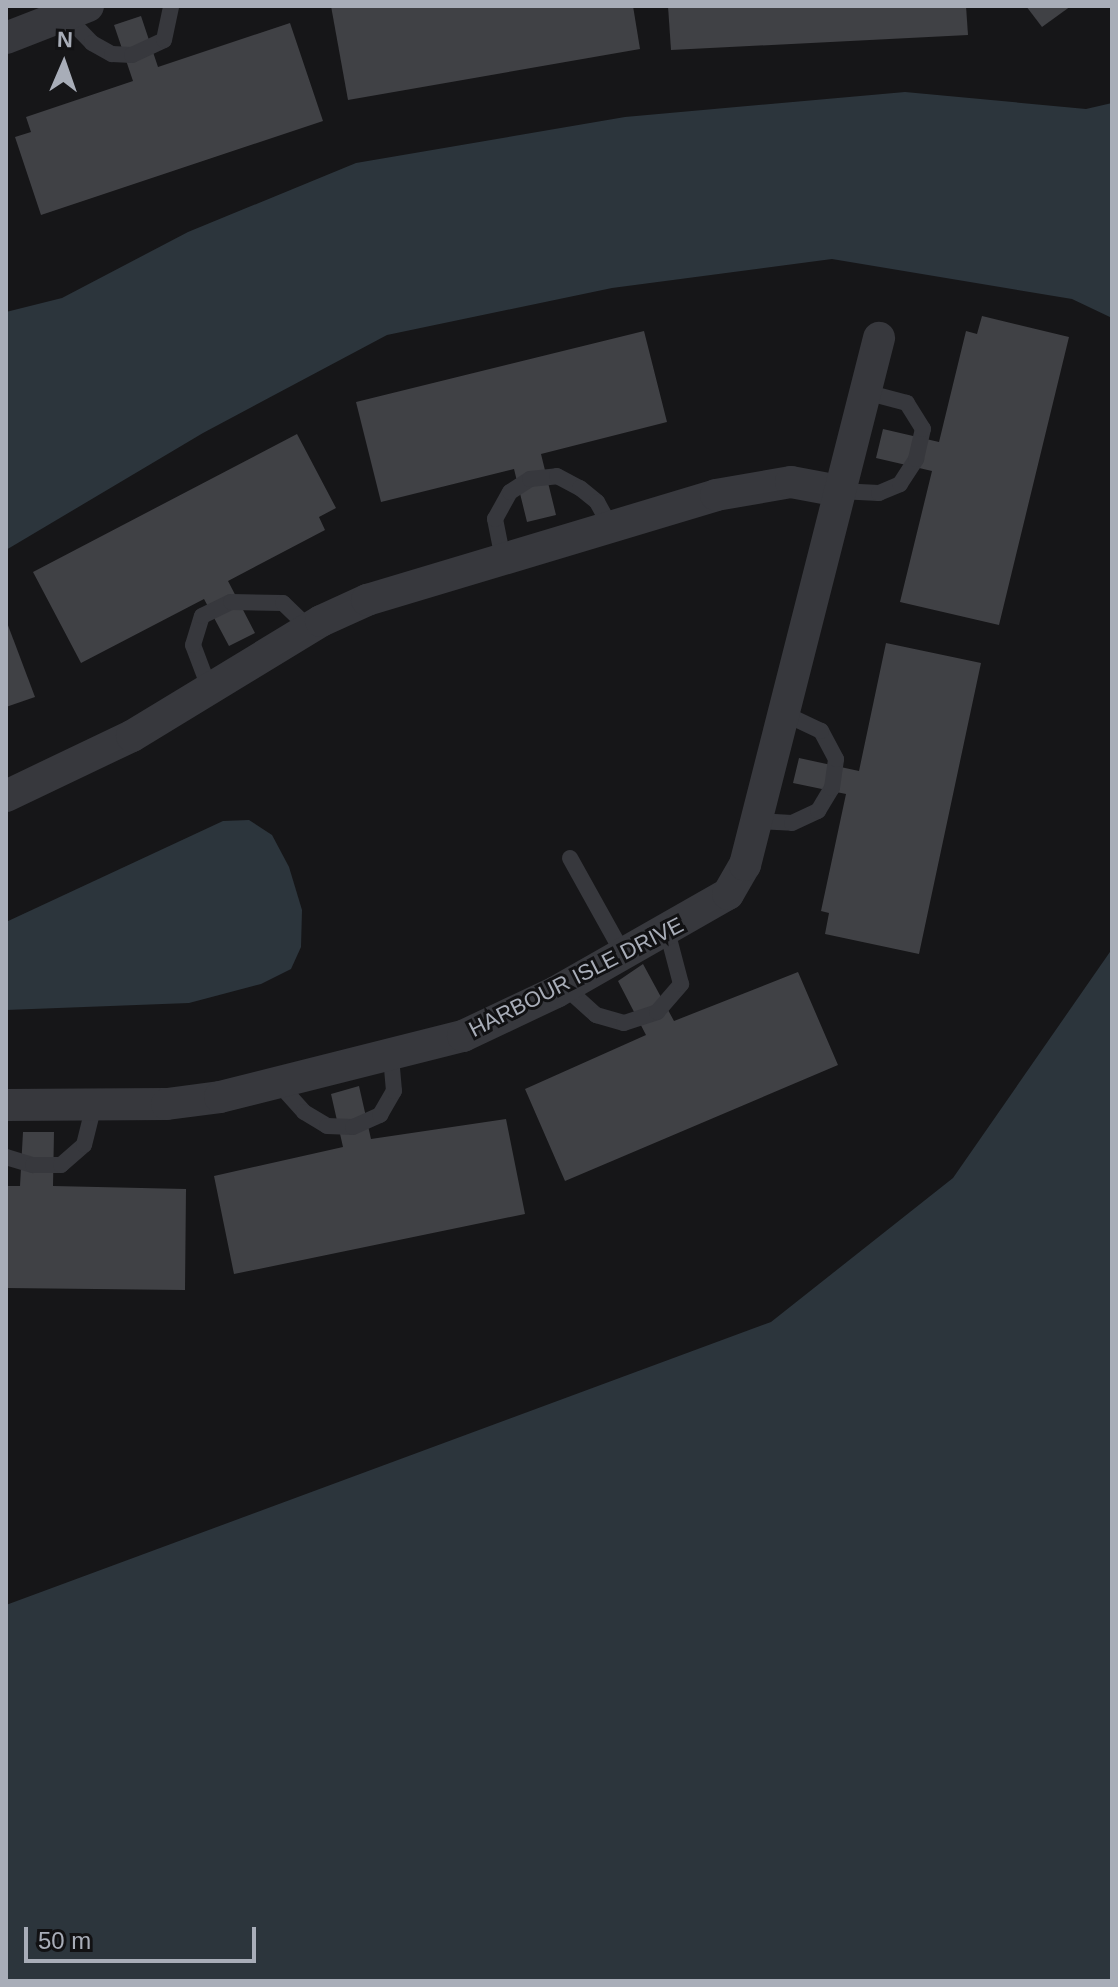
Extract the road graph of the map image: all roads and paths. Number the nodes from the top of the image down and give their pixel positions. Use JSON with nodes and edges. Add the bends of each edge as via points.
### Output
{"nodes":[{"id":1,"x":171,"y":6,"type":"edge"},
{"id":2,"x":76,"y":10,"type":"edge"},
{"id":3,"x":6,"y":38,"type":"edge"},
{"id":4,"x":879,"y":338,"type":"dead end"},
{"id":5,"x":865,"y":392,"type":"junction"},
{"id":6,"x":839,"y":491,"type":"junction"},
{"id":7,"x":611,"y":527,"type":"junction"},
{"id":8,"x":503,"y":559,"type":"junction"},
{"id":9,"x":309,"y":628,"type":"junction"},
{"id":10,"x":210,"y":690,"type":"junction"},
{"id":11,"x":783,"y":713,"type":"junction"},
{"id":12,"x":6,"y":796,"type":"edge"},
{"id":13,"x":756,"y":821,"type":"junction"},
{"id":14,"x":570,"y":858,"type":"dead end"},
{"id":15,"x":667,"y":931,"type":"junction"},
{"id":16,"x":624,"y":955,"type":"junction"},
{"id":17,"x":565,"y":987,"type":"junction"},
{"id":18,"x":391,"y":1055,"type":"junction"},
{"id":19,"x":278,"y":1083,"type":"junction"},
{"id":20,"x":6,"y":1105,"type":"edge"},
{"id":21,"x":94,"y":1105,"type":"junction"},
{"id":22,"x":6,"y":1157,"type":"edge"}],
"edges":[{"from":1,"to":2,"type":"lane","via":[[164,40],[132,55],[112,54],[92,43]]},
{"from":2,"to":3,"type":"street"},
{"from":4,"to":5,"type":"street","name":"HARBOUR ISLE DRIVE"},
{"from":5,"to":6,"type":"street","name":"HARBOUR ISLE DRIVE"},
{"from":5,"to":6,"type":"lane","via":[[907,403],[923,429],[916,459],[900,484],[879,493]]},
{"from":6,"to":7,"type":"street","via":[[791,482],[716,495]]},
{"from":6,"to":11,"type":"street","name":"HARBOUR ISLE DRIVE"},
{"from":7,"to":8,"type":"street"},
{"from":7,"to":8,"type":"lane","via":[[597,502],[580,488],[557,476],[530,479],[510,492],[495,519]]},
{"from":8,"to":9,"type":"street","via":[[367,600]]},
{"from":9,"to":10,"type":"street"},
{"from":9,"to":10,"type":"lane","via":[[283,603],[231,602],[202,616],[193,645]]},
{"from":10,"to":12,"type":"street","via":[[132,736]]},
{"from":11,"to":13,"type":"street","name":"HARBOUR ISLE DRIVE"},
{"from":11,"to":13,"type":"lane","via":[[821,731],[836,759],[832,788],[818,811],[792,823]]},
{"from":13,"to":15,"type":"street","name":"HARBOUR ISLE DRIVE","via":[[745,865],[728,894]]},
{"from":14,"to":16,"type":"lane"},
{"from":15,"to":16,"type":"street","name":"HARBOUR ISLE DRIVE"},
{"from":15,"to":17,"type":"lane","via":[[681,984],[657,1012],[624,1023],[596,1015]]},
{"from":16,"to":17,"type":"street","name":"HARBOUR ISLE DRIVE"},
{"from":17,"to":18,"type":"street","name":"HARBOUR ISLE DRIVE","via":[[463,1036]]},
{"from":18,"to":19,"type":"street","name":"HARBOUR ISLE DRIVE"},
{"from":18,"to":19,"type":"lane","via":[[394,1091],[380,1115],[353,1127],[327,1126],[304,1112]]},
{"from":19,"to":21,"type":"street","name":"HARBOUR ISLE DRIVE","via":[[167,1104]]},
{"from":20,"to":21,"type":"street","name":"HARBOUR ISLE DRIVE"},
{"from":21,"to":22,"type":"lane","via":[[84,1145],[61,1165],[33,1165]]}]}
